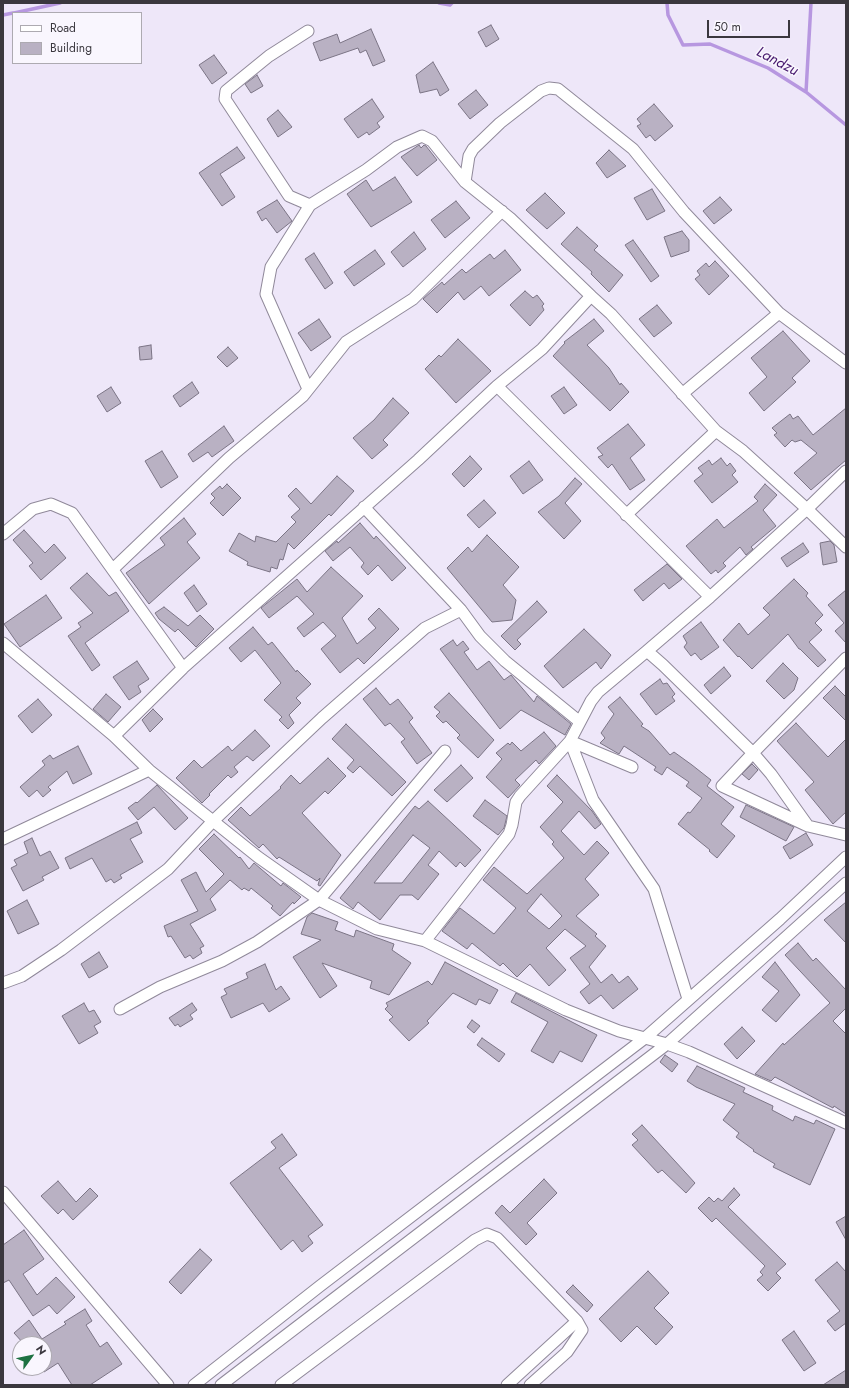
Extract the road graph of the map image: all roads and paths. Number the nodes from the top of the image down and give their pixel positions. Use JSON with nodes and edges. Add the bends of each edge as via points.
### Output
{"nodes":[{"id":1,"x":308,"y":31,"type":"dead end"},
{"id":2,"x":465,"y":182,"type":"junction"},
{"id":3,"x":310,"y":205,"type":"junction"},
{"id":4,"x":502,"y":211,"type":"junction"},
{"id":5,"x":591,"y":296,"type":"junction"},
{"id":6,"x":780,"y":313,"type":"junction"},
{"id":7,"x":846,"y":363,"type":"edge"},
{"id":8,"x":497,"y":386,"type":"junction"},
{"id":9,"x":308,"y":389,"type":"junction"},
{"id":10,"x":682,"y":394,"type":"junction"},
{"id":11,"x":716,"y":430,"type":"junction"},
{"id":12,"x":846,"y":471,"type":"edge"},
{"id":13,"x":364,"y":507,"type":"junction"},
{"id":14,"x":807,"y":509,"type":"junction"},
{"id":15,"x":626,"y":516,"type":"junction"},
{"id":16,"x":3,"y":534,"type":"edge"},
{"id":17,"x":846,"y":547,"type":"edge"},
{"id":18,"x":113,"y":569,"type":"junction"},
{"id":19,"x":710,"y":597,"type":"junction"},
{"id":20,"x":460,"y":610,"type":"junction"},
{"id":21,"x":3,"y":643,"type":"edge"},
{"id":22,"x":647,"y":651,"type":"junction"},
{"id":23,"x":846,"y":658,"type":"edge"},
{"id":24,"x":183,"y":668,"type":"junction"},
{"id":25,"x":580,"y":722,"type":"junction"},
{"id":26,"x":114,"y":736,"type":"junction"},
{"id":27,"x":570,"y":741,"type":"junction"},
{"id":28,"x":445,"y":751,"type":"dead end"},
{"id":29,"x":753,"y":753,"type":"junction"},
{"id":30,"x":632,"y":767,"type":"dead end"},
{"id":31,"x":149,"y":770,"type":"junction"},
{"id":32,"x":213,"y":821,"type":"junction"},
{"id":33,"x":808,"y":826,"type":"junction"},
{"id":34,"x":846,"y":835,"type":"edge"},
{"id":35,"x":3,"y":839,"type":"edge"},
{"id":36,"x":846,"y":857,"type":"edge"},
{"id":37,"x":846,"y":883,"type":"edge"},
{"id":38,"x":319,"y":900,"type":"junction"},
{"id":39,"x":425,"y":941,"type":"junction"},
{"id":40,"x":3,"y":983,"type":"edge"},
{"id":41,"x":688,"y":1000,"type":"junction"},
{"id":42,"x":120,"y":1009,"type":"dead end"},
{"id":43,"x":645,"y":1038,"type":"junction"},
{"id":44,"x":667,"y":1044,"type":"junction"},
{"id":45,"x":846,"y":1123,"type":"edge"},
{"id":46,"x":3,"y":1192,"type":"edge"},
{"id":47,"x":580,"y":1326,"type":"junction"},
{"id":48,"x":168,"y":1385,"type":"edge"},
{"id":49,"x":194,"y":1385,"type":"edge"},
{"id":50,"x":221,"y":1385,"type":"edge"},
{"id":51,"x":281,"y":1385,"type":"edge"},
{"id":52,"x":507,"y":1385,"type":"edge"},
{"id":53,"x":530,"y":1385,"type":"edge"}],
"edges":[{"from":1,"to":3,"type":"street","via":[[231,85],[226,91],[225,99],[289,196]]},
{"from":2,"to":3,"type":"street","via":[[432,141],[422,136],[397,148]]},
{"from":2,"to":4,"type":"street"},
{"from":2,"to":6,"type":"street","via":[[469,156],[473,149],[500,123],[541,91],[549,88],[558,89],[633,149],[684,212]]},
{"from":3,"to":9,"type":"street","via":[[271,267],[266,294]]},
{"from":4,"to":5,"type":"street"},
{"from":4,"to":9,"type":"street","via":[[413,299],[346,342]]},
{"from":5,"to":8,"type":"street","via":[[542,349]]},
{"from":5,"to":10,"type":"street","via":[[611,314]]},
{"from":6,"to":7,"type":"street"},
{"from":6,"to":10,"type":"street"},
{"from":8,"to":13,"type":"street"},
{"from":8,"to":15,"type":"street"},
{"from":9,"to":18,"type":"street","via":[[229,458]]},
{"from":10,"to":11,"type":"street"},
{"from":11,"to":14,"type":"street"},
{"from":11,"to":15,"type":"street"},
{"from":12,"to":14,"type":"street"},
{"from":13,"to":20,"type":"street"},
{"from":13,"to":24,"type":"street"},
{"from":14,"to":17,"type":"street"},
{"from":14,"to":19,"type":"street"},
{"from":15,"to":19,"type":"street"},
{"from":16,"to":18,"type":"street","via":[[33,509],[51,504],[72,513]]},
{"from":18,"to":24,"type":"street"},
{"from":19,"to":22,"type":"street"},
{"from":20,"to":25,"type":"street","via":[[480,636],[505,661]]},
{"from":20,"to":32,"type":"street","via":[[425,628],[322,718]]},
{"from":21,"to":26,"type":"street"},
{"from":22,"to":25,"type":"street","via":[[598,692]]},
{"from":22,"to":29,"type":"street"},
{"from":23,"to":29,"type":"street"},
{"from":24,"to":26,"type":"street"},
{"from":25,"to":27,"type":"street"},
{"from":26,"to":31,"type":"street"},
{"from":27,"to":30,"type":"street"},
{"from":27,"to":39,"type":"street","via":[[520,796],[516,802],[509,834]]},
{"from":27,"to":41,"type":"street","via":[[594,800],[654,889]]},
{"from":28,"to":38,"type":"street"},
{"from":29,"to":33,"type":"street"},
{"from":29,"to":33,"type":"street","via":[[722,786]]},
{"from":31,"to":32,"type":"street"},
{"from":31,"to":35,"type":"street"},
{"from":32,"to":38,"type":"street"},
{"from":32,"to":40,"type":"street","via":[[168,869],[61,950],[22,976]]},
{"from":33,"to":34,"type":"street"},
{"from":36,"to":41,"type":"street"},
{"from":37,"to":44,"type":"street"},
{"from":38,"to":39,"type":"street","via":[[377,929]]},
{"from":38,"to":42,"type":"street","via":[[257,942],[222,961],[160,987]]},
{"from":39,"to":43,"type":"street","via":[[566,1010],[619,1032]]},
{"from":41,"to":43,"type":"street"},
{"from":43,"to":44,"type":"street"},
{"from":43,"to":49,"type":"street"},
{"from":44,"to":45,"type":"street"},
{"from":44,"to":50,"type":"street"},
{"from":46,"to":48,"type":"street"},
{"from":47,"to":51,"type":"street","via":[[497,1238],[487,1234],[475,1240]]},
{"from":47,"to":52,"type":"street"},
{"from":47,"to":53,"type":"street","via":[[567,1352]]}]}
